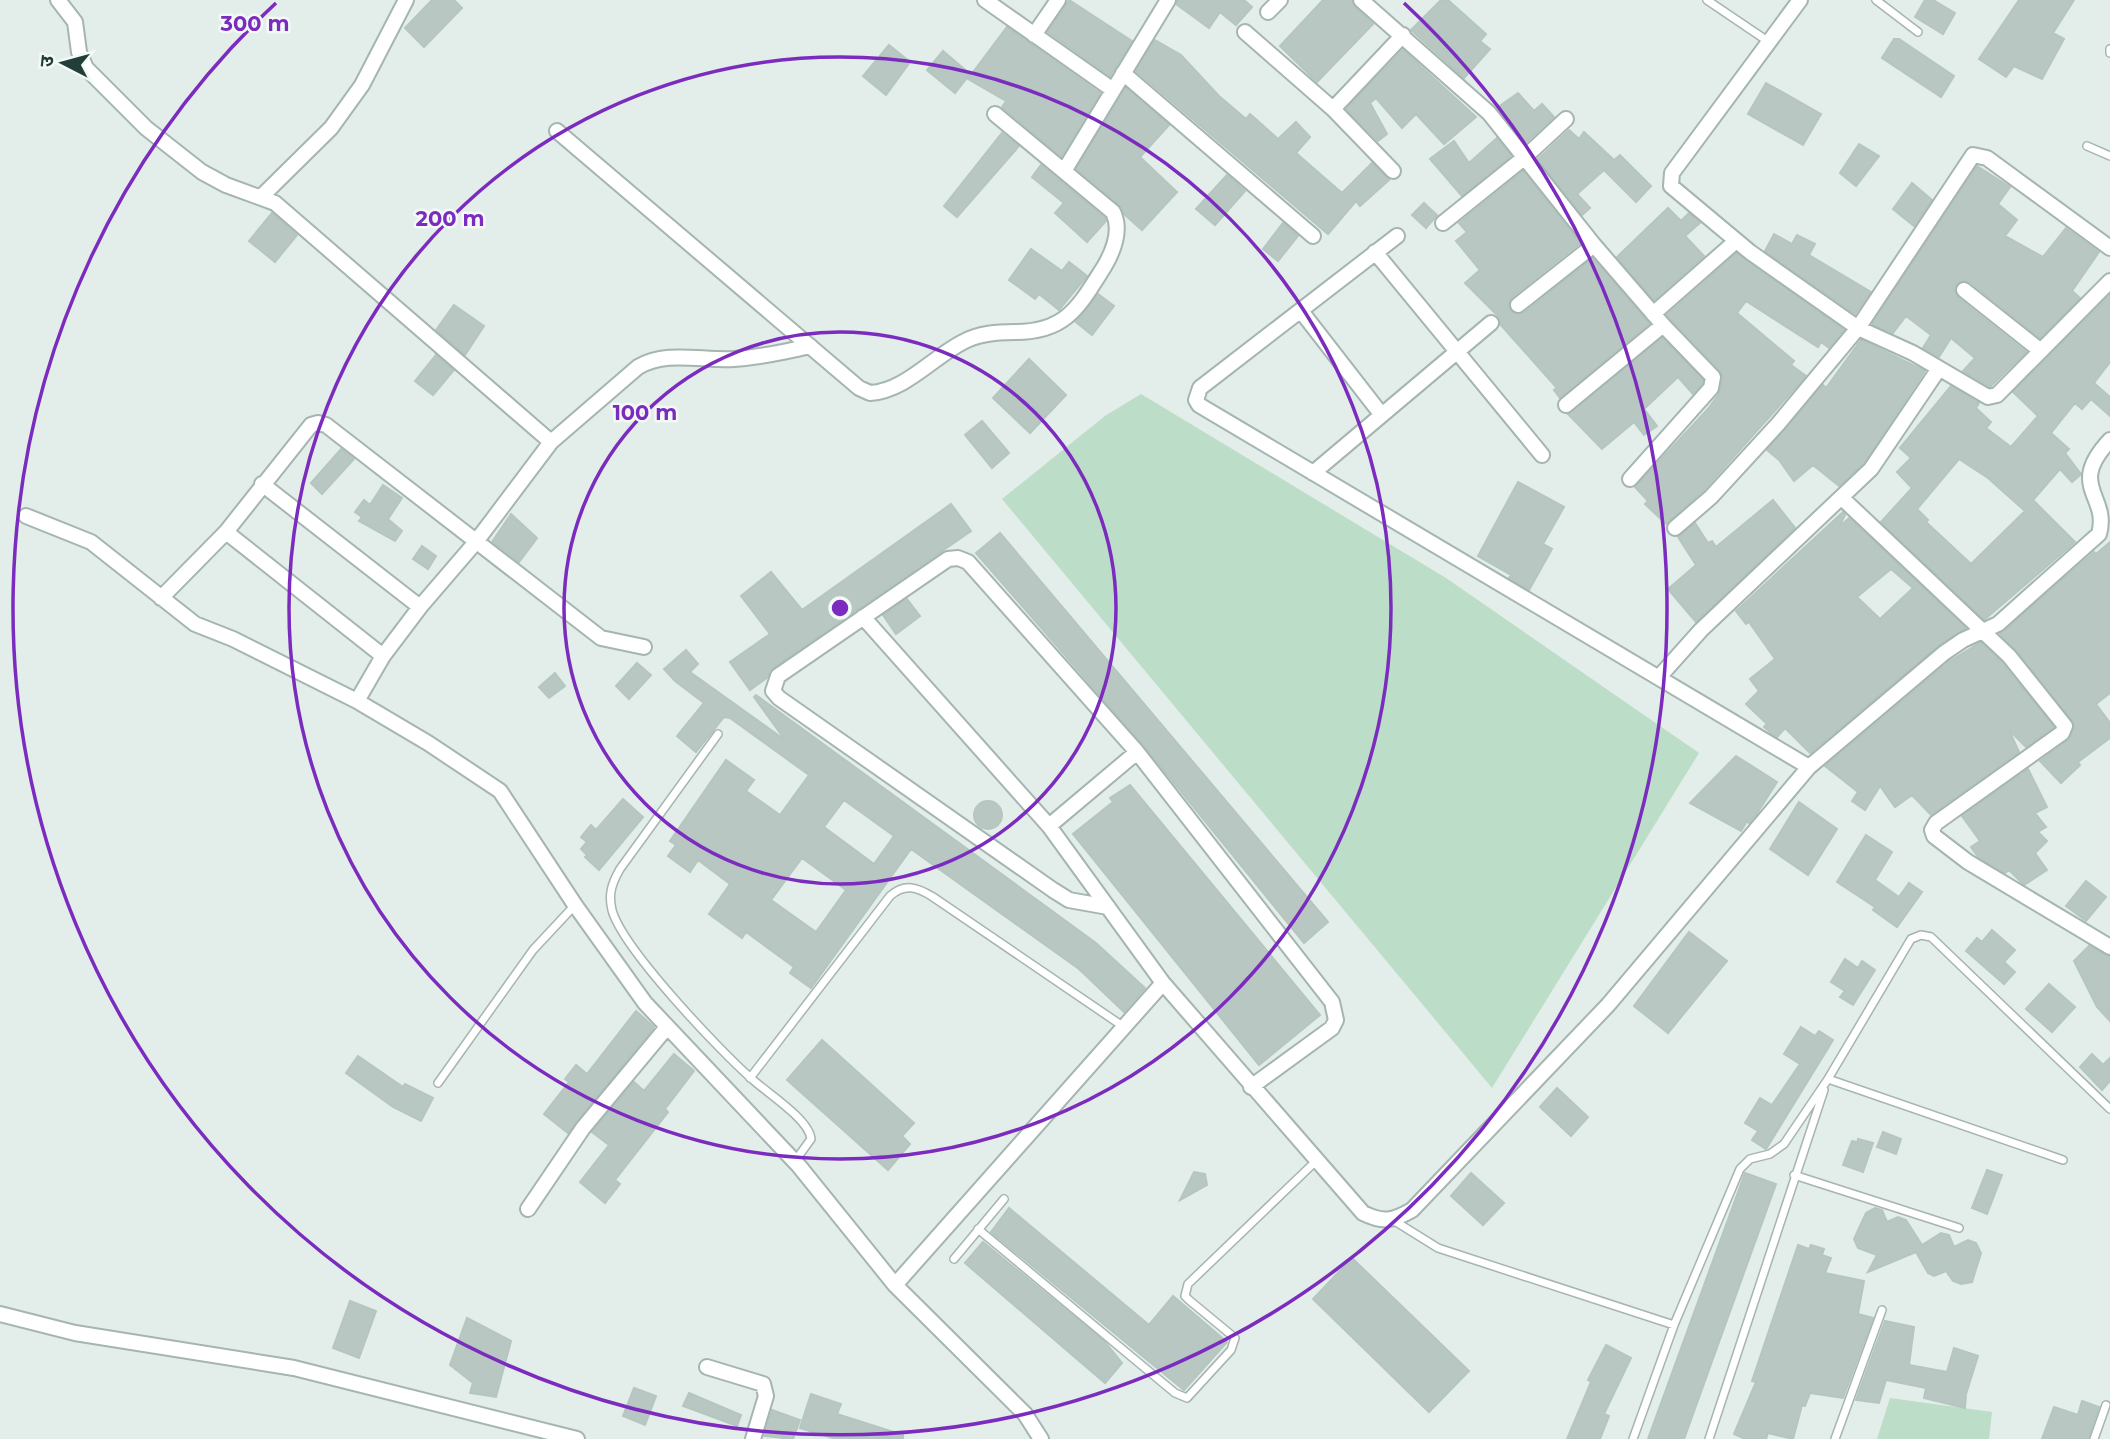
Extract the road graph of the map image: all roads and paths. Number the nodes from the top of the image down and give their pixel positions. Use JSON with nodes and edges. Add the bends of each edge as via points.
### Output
{"nodes":[{"id":1,"x":58,"y":0,"type":"edge"},
{"id":2,"x":406,"y":0,"type":"edge"},
{"id":3,"x":985,"y":0,"type":"edge"},
{"id":4,"x":1058,"y":0,"type":"edge"},
{"id":5,"x":1168,"y":0,"type":"edge"},
{"id":6,"x":1280,"y":0,"type":"edge"},
{"id":7,"x":1362,"y":0,"type":"edge"},
{"id":8,"x":1707,"y":0,"type":"edge"},
{"id":9,"x":1800,"y":0,"type":"edge"},
{"id":10,"x":1876,"y":0,"type":"edge"},
{"id":11,"x":1268,"y":12,"type":"dead end"},
{"id":12,"x":1245,"y":32,"type":"dead end"},
{"id":13,"x":1918,"y":32,"type":"dead end"},
{"id":14,"x":1034,"y":35,"type":"junction"},
{"id":15,"x":1404,"y":36,"type":"junction"},
{"id":16,"x":1769,"y":42,"type":"junction"},
{"id":17,"x":1123,"y":73,"type":"junction"},
{"id":18,"x":1113,"y":90,"type":"junction"},
{"id":19,"x":1333,"y":109,"type":"junction"},
{"id":20,"x":995,"y":114,"type":"dead end"},
{"id":21,"x":1566,"y":119,"type":"dead end"},
{"id":22,"x":556,"y":131,"type":"dead end"},
{"id":23,"x":2087,"y":146,"type":"dead end"},
{"id":24,"x":2110,"y":156,"type":"edge"},
{"id":25,"x":1525,"y":157,"type":"junction"},
{"id":26,"x":1064,"y":171,"type":"junction"},
{"id":27,"x":1394,"y":171,"type":"dead end"},
{"id":28,"x":262,"y":196,"type":"junction"},
{"id":29,"x":1443,"y":223,"type":"dead end"},
{"id":30,"x":1313,"y":236,"type":"dead end"},
{"id":31,"x":1397,"y":236,"type":"dead end"},
{"id":32,"x":1736,"y":241,"type":"junction"},
{"id":33,"x":1594,"y":245,"type":"junction"},
{"id":34,"x":2110,"y":248,"type":"edge"},
{"id":35,"x":1375,"y":252,"type":"junction"},
{"id":36,"x":2110,"y":281,"type":"edge"},
{"id":37,"x":1964,"y":290,"type":"dead end"},
{"id":38,"x":1518,"y":306,"type":"dead end"},
{"id":39,"x":1301,"y":311,"type":"junction"},
{"id":40,"x":1658,"y":320,"type":"junction"},
{"id":41,"x":1491,"y":323,"type":"dead end"},
{"id":42,"x":1858,"y":328,"type":"junction"},
{"id":43,"x":810,"y":346,"type":"junction"},
{"id":44,"x":1457,"y":351,"type":"junction"},
{"id":45,"x":2041,"y":351,"type":"junction"},
{"id":46,"x":1938,"y":370,"type":"junction"},
{"id":47,"x":1566,"y":405,"type":"dead end"},
{"id":48,"x":1381,"y":414,"type":"junction"},
{"id":49,"x":2110,"y":440,"type":"edge"},
{"id":50,"x":551,"y":442,"type":"junction"},
{"id":51,"x":1542,"y":455,"type":"dead end"},
{"id":52,"x":1313,"y":473,"type":"junction"},
{"id":53,"x":1630,"y":479,"type":"dead end"},
{"id":54,"x":262,"y":484,"type":"junction"},
{"id":55,"x":1843,"y":499,"type":"junction"},
{"id":56,"x":26,"y":516,"type":"dead end"},
{"id":57,"x":1675,"y":528,"type":"dead end"},
{"id":58,"x":226,"y":533,"type":"junction"},
{"id":59,"x":475,"y":543,"type":"junction"},
{"id":60,"x":161,"y":597,"type":"junction"},
{"id":61,"x":420,"y":607,"type":"junction"},
{"id":62,"x":863,"y":617,"type":"junction"},
{"id":63,"x":1981,"y":632,"type":"junction"},
{"id":64,"x":644,"y":648,"type":"dead end"},
{"id":65,"x":383,"y":656,"type":"junction"},
{"id":66,"x":1660,"y":676,"type":"junction"},
{"id":67,"x":357,"y":701,"type":"junction"},
{"id":68,"x":718,"y":734,"type":"dead end"},
{"id":69,"x":1136,"y":752,"type":"junction"},
{"id":70,"x":1809,"y":766,"type":"junction"},
{"id":71,"x":1049,"y":826,"type":"junction"},
{"id":72,"x":575,"y":905,"type":"junction"},
{"id":73,"x":1108,"y":907,"type":"junction"},
{"id":74,"x":2110,"y":947,"type":"edge"},
{"id":75,"x":1163,"y":982,"type":"junction"},
{"id":76,"x":667,"y":1027,"type":"junction"},
{"id":77,"x":1124,"y":1027,"type":"junction"},
{"id":78,"x":750,"y":1078,"type":"junction"},
{"id":79,"x":1828,"y":1079,"type":"junction"},
{"id":80,"x":438,"y":1083,"type":"dead end"},
{"id":81,"x":1251,"y":1087,"type":"junction"},
{"id":82,"x":2110,"y":1109,"type":"edge"},
{"id":83,"x":2063,"y":1160,"type":"dead end"},
{"id":84,"x":794,"y":1161,"type":"junction"},
{"id":85,"x":1317,"y":1161,"type":"junction"},
{"id":86,"x":1794,"y":1175,"type":"junction"},
{"id":87,"x":1004,"y":1199,"type":"dead end"},
{"id":88,"x":528,"y":1209,"type":"dead end"},
{"id":89,"x":1393,"y":1220,"type":"junction"},
{"id":90,"x":1959,"y":1228,"type":"dead end"},
{"id":91,"x":978,"y":1229,"type":"junction"},
{"id":92,"x":954,"y":1259,"type":"dead end"},
{"id":93,"x":895,"y":1285,"type":"junction"},
{"id":94,"x":1882,"y":1310,"type":"dead end"},
{"id":95,"x":0,"y":1314,"type":"edge"},
{"id":96,"x":1674,"y":1325,"type":"junction"},
{"id":97,"x":707,"y":1367,"type":"dead end"},
{"id":98,"x":2106,"y":1405,"type":"dead end"},
{"id":99,"x":576,"y":1439,"type":"edge"},
{"id":100,"x":753,"y":1439,"type":"edge"},
{"id":101,"x":1041,"y":1439,"type":"edge"},
{"id":102,"x":1633,"y":1439,"type":"edge"},
{"id":103,"x":1709,"y":1439,"type":"edge"},
{"id":104,"x":1835,"y":1439,"type":"edge"},
{"id":105,"x":2094,"y":1439,"type":"edge"}],
"edges":[{"from":1,"to":28,"type":"street","via":[[75,22],[86,68],[146,128],[202,172]]},
{"from":2,"to":28,"type":"street","via":[[362,85],[331,128]]},
{"from":3,"to":14,"type":"street"},
{"from":4,"to":14,"type":"street"},
{"from":5,"to":17,"type":"street"},
{"from":6,"to":11,"type":"street"},
{"from":7,"to":15,"type":"street"},
{"from":8,"to":16,"type":"lane"},
{"from":9,"to":16,"type":"street"},
{"from":10,"to":13,"type":"lane"},
{"from":12,"to":19,"type":"street"},
{"from":14,"to":18,"type":"street"},
{"from":15,"to":19,"type":"street"},
{"from":15,"to":25,"type":"street","via":[[1471,96]]},
{"from":16,"to":32,"type":"street","via":[[1669,180]]},
{"from":17,"to":18,"type":"street"},
{"from":17,"to":30,"type":"street"},
{"from":18,"to":26,"type":"street"},
{"from":19,"to":27,"type":"street"},
{"from":20,"to":26,"type":"street"},
{"from":21,"to":25,"type":"street"},
{"from":22,"to":43,"type":"street"},
{"from":23,"to":24,"type":"lane"},
{"from":25,"to":29,"type":"street"},
{"from":25,"to":33,"type":"street"},
{"from":26,"to":43,"type":"street","via":[[1113,212],[1118,232],[1108,260],[1087,294],[1060,324],[1036,332],[985,334],[964,341],[881,393],[859,388]]},
{"from":28,"to":50,"type":"street"},
{"from":31,"to":35,"type":"street"},
{"from":32,"to":40,"type":"street"},
{"from":32,"to":42,"type":"street"},
{"from":33,"to":38,"type":"street"},
{"from":33,"to":40,"type":"street"},
{"from":34,"to":42,"type":"street","via":[[1987,158],[1973,155]]},
{"from":35,"to":39,"type":"street"},
{"from":35,"to":44,"type":"street"},
{"from":36,"to":45,"type":"street"},
{"from":37,"to":45,"type":"street"},
{"from":39,"to":48,"type":"street"},
{"from":39,"to":52,"type":"street","via":[[1200,388],[1196,400]]},
{"from":40,"to":47,"type":"street"},
{"from":40,"to":53,"type":"street","via":[[1708,369],[1714,382]]},
{"from":41,"to":44,"type":"street"},
{"from":42,"to":46,"type":"street"},
{"from":42,"to":57,"type":"street","via":[[1778,425],[1711,497]]},
{"from":43,"to":50,"type":"street","via":[[733,359],[653,358]]},
{"from":44,"to":48,"type":"street"},
{"from":44,"to":51,"type":"street"},
{"from":45,"to":46,"type":"street","via":[[1997,395],[1988,397]]},
{"from":46,"to":55,"type":"street","via":[[1871,469]]},
{"from":48,"to":52,"type":"street"},
{"from":49,"to":63,"type":"street","via":[[2092,464],[2091,478],[2104,510],[2105,523],[2099,534],[1998,624]]},
{"from":50,"to":59,"type":"street"},
{"from":52,"to":66,"type":"street"},
{"from":54,"to":58,"type":"street"},
{"from":54,"to":59,"type":"street","via":[[311,425],[326,425]]},
{"from":54,"to":61,"type":"street"},
{"from":55,"to":63,"type":"street"},
{"from":55,"to":66,"type":"street","via":[[1728,603]]},
{"from":56,"to":60,"type":"street","via":[[91,542]]},
{"from":58,"to":60,"type":"street"},
{"from":58,"to":65,"type":"street"},
{"from":59,"to":61,"type":"street"},
{"from":59,"to":64,"type":"street","via":[[601,638]]},
{"from":60,"to":67,"type":"street","via":[[195,624]]},
{"from":61,"to":65,"type":"street"},
{"from":62,"to":69,"type":"street","via":[[948,559],[968,562]]},
{"from":62,"to":71,"type":"street"},
{"from":62,"to":73,"type":"street","via":[[778,676],[773,691],[1053,890],[1069,900]]},
{"from":63,"to":70,"type":"street","via":[[1944,653]]},
{"from":63,"to":74,"type":"street","via":[[2009,656],[2065,726],[2062,733],[1936,823],[1934,836],[1968,862]]},
{"from":65,"to":67,"type":"street"},
{"from":66,"to":70,"type":"street"},
{"from":67,"to":72,"type":"street","via":[[500,790]]},
{"from":68,"to":78,"type":"lane","via":[[620,869],[610,897],[620,929],[649,968]]},
{"from":69,"to":71,"type":"street"},
{"from":69,"to":81,"type":"street","via":[[1336,1011],[1332,1028]]},
{"from":70,"to":89,"type":"street","via":[[1608,1005],[1412,1210]]},
{"from":71,"to":73,"type":"street"},
{"from":72,"to":76,"type":"street","via":[[622,974]]},
{"from":72,"to":80,"type":"lane","via":[[533,950]]},
{"from":73,"to":75,"type":"street"},
{"from":75,"to":77,"type":"street"},
{"from":75,"to":81,"type":"street"},
{"from":76,"to":84,"type":"street"},
{"from":76,"to":88,"type":"street","via":[[583,1128]]},
{"from":77,"to":78,"type":"lane","via":[[919,888],[899,888]]},
{"from":77,"to":93,"type":"street"},
{"from":78,"to":84,"type":"lane","via":[[810,1132],[808,1146]]},
{"from":79,"to":82,"type":"lane","via":[[1911,939],[1921,935],[1931,937],[1980,982]]},
{"from":79,"to":83,"type":"lane"},
{"from":79,"to":86,"type":"lane"},
{"from":79,"to":96,"type":"lane","via":[[1784,1144],[1740,1169]]},
{"from":81,"to":85,"type":"street"},
{"from":84,"to":93,"type":"street"},
{"from":85,"to":89,"type":"street","via":[[1363,1213],[1378,1221]]},
{"from":85,"to":91,"type":"lane","via":[[1188,1284],[1185,1296],[1235,1338],[1231,1350],[1187,1398],[1175,1393]]},
{"from":86,"to":90,"type":"lane"},
{"from":86,"to":103,"type":"lane"},
{"from":87,"to":91,"type":"lane"},
{"from":89,"to":96,"type":"lane","via":[[1438,1248]]},
{"from":91,"to":92,"type":"lane"},
{"from":93,"to":101,"type":"street","via":[[1025,1414]]},
{"from":94,"to":104,"type":"lane"},
{"from":95,"to":99,"type":"street","via":[[75,1333],[294,1368]]},
{"from":96,"to":102,"type":"lane"},
{"from":97,"to":100,"type":"street","via":[[763,1384],[766,1396]]},
{"from":98,"to":105,"type":"lane"}]}
